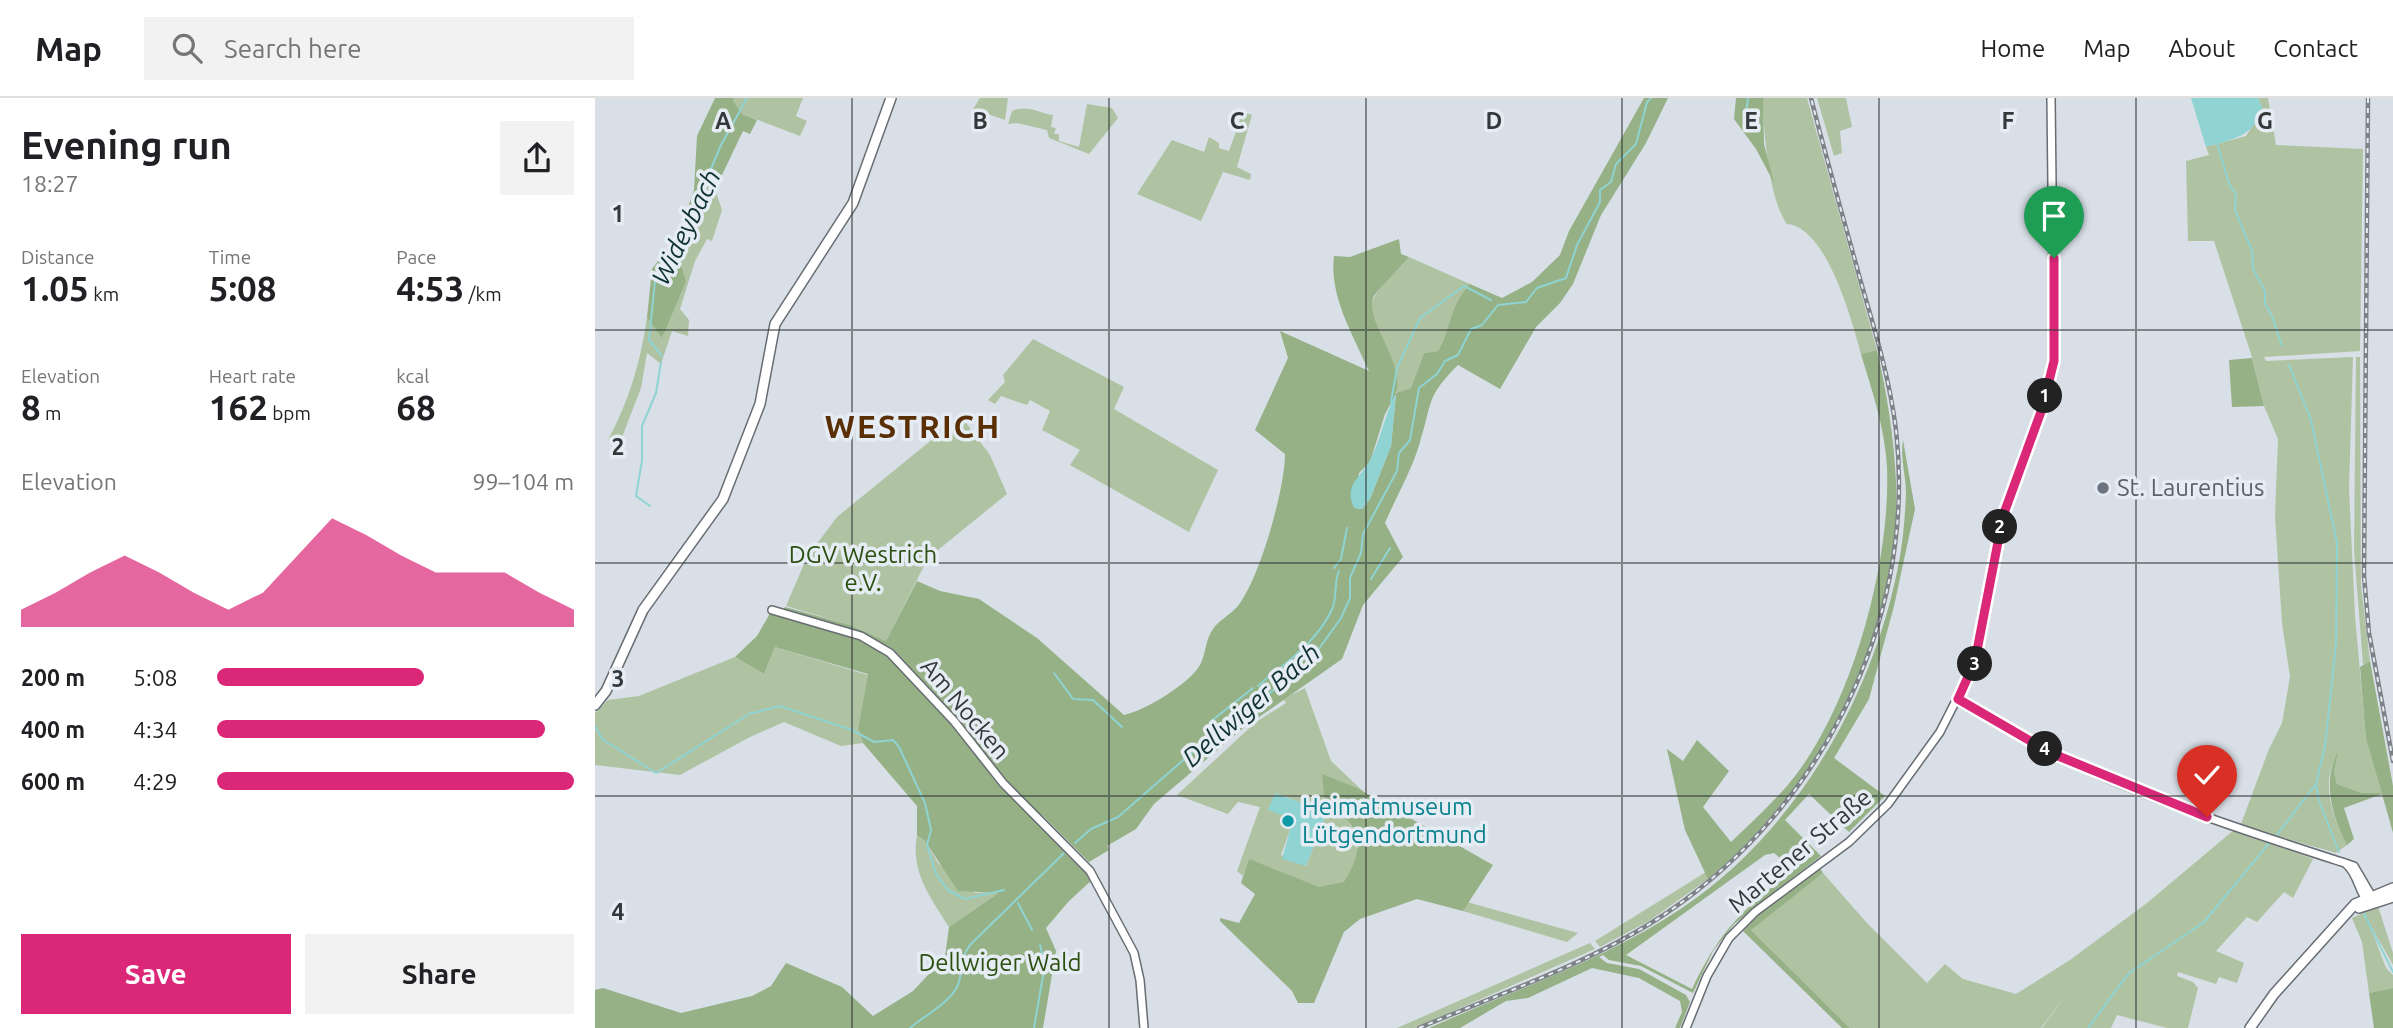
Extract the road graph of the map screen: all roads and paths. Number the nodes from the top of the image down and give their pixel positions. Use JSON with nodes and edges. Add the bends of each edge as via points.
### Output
{"nodes":[{"id":1,"x":891,"y":98,"type":"edge"},
{"id":2,"x":2051,"y":98,"type":"edge"},
{"id":3,"x":772,"y":610,"type":"dead end"},
{"id":4,"x":1958,"y":699,"type":"junction"},
{"id":5,"x":595,"y":705,"type":"edge"},
{"id":6,"x":2393,"y":888,"type":"edge"},
{"id":7,"x":2393,"y":897,"type":"edge"},
{"id":8,"x":2368,"y":899,"type":"junction"},
{"id":9,"x":1144,"y":1028,"type":"edge"},
{"id":10,"x":1686,"y":1028,"type":"edge"},
{"id":11,"x":2250,"y":1028,"type":"edge"}],
"edges":[{"from":1,"to":5,"type":"main road","via":[[853,203],[775,324],[760,404],[723,499],[637,620],[606,691]]},
{"from":2,"to":4,"type":"street","name":"Martener Straße","via":[[2054,361],[2042,409],[2003,516],[1975,661]]},
{"from":3,"to":9,"type":"street","name":"Am Nocken","via":[[861,636],[890,653],[954,721],[1003,783],[1097,881],[1134,953]]},
{"from":4,"to":8,"type":"street","via":[[2060,757],[2189,811],[2346,864],[2360,872]]},
{"from":4,"to":10,"type":"street","name":"Martener Straße","via":[[1921,762],[1879,813],[1729,938]]},
{"from":6,"to":8,"type":"main road"},
{"from":7,"to":8,"type":"main road"},
{"from":8,"to":11,"type":"main road","via":[[2345,916],[2274,994]]}]}
